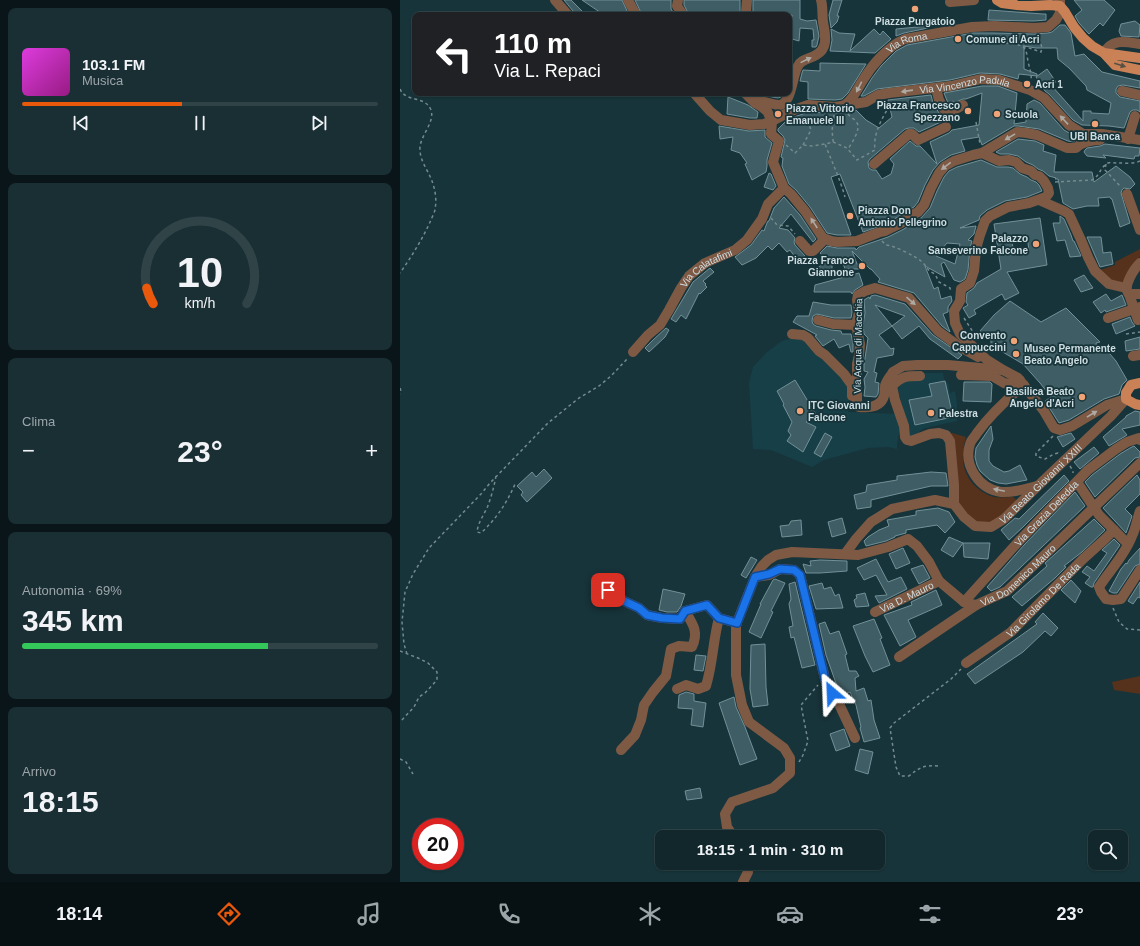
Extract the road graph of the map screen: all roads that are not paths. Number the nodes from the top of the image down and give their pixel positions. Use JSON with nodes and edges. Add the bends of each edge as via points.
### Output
{"nodes":[{"id":1,"x":555,"y":0,"type":"edge"},
{"id":2,"x":628,"y":0,"type":"edge"},
{"id":3,"x":678,"y":0,"type":"edge"},
{"id":4,"x":747,"y":0,"type":"edge"},
{"id":5,"x":821,"y":0,"type":"edge"},
{"id":6,"x":974,"y":0,"type":"edge"},
{"id":7,"x":997,"y":0,"type":"edge"},
{"id":8,"x":950,"y":2,"type":"dead end"},
{"id":9,"x":1060,"y":4,"type":"edge"},
{"id":10,"x":565,"y":12,"type":"edge"},
{"id":11,"x":634,"y":12,"type":"edge"},
{"id":12,"x":681,"y":12,"type":"edge"},
{"id":13,"x":746,"y":12,"type":"edge"},
{"id":14,"x":1140,"y":44,"type":"edge"},
{"id":15,"x":1104,"y":53,"type":"junction"},
{"id":16,"x":1140,"y":58,"type":"edge"},
{"id":17,"x":1140,"y":70,"type":"edge"},
{"id":18,"x":792,"y":86,"type":"edge"},
{"id":19,"x":936,"y":88,"type":"junction"},
{"id":20,"x":1122,"y":91,"type":"dead end"},
{"id":21,"x":1140,"y":95,"type":"edge"},
{"id":22,"x":697,"y":96,"type":"edge"},
{"id":23,"x":748,"y":96,"type":"edge"},
{"id":24,"x":788,"y":96,"type":"edge"},
{"id":25,"x":755,"y":103,"type":"junction"},
{"id":26,"x":963,"y":105,"type":"dead end"},
{"id":27,"x":839,"y":106,"type":"junction"},
{"id":28,"x":1135,"y":116,"type":"dead end"},
{"id":29,"x":768,"y":123,"type":"junction"},
{"id":30,"x":946,"y":126,"type":"dead end"},
{"id":31,"x":1128,"y":139,"type":"junction"},
{"id":32,"x":1140,"y":140,"type":"edge"},
{"id":33,"x":1140,"y":145,"type":"edge"},
{"id":34,"x":982,"y":153,"type":"junction"},
{"id":35,"x":874,"y":164,"type":"dead end"},
{"id":36,"x":784,"y":188,"type":"junction"},
{"id":37,"x":1127,"y":194,"type":"road end"},
{"id":38,"x":1039,"y":200,"type":"junction"},
{"id":39,"x":1140,"y":230,"type":"edge"},
{"id":40,"x":825,"y":239,"type":"junction"},
{"id":41,"x":800,"y":241,"type":"road end"},
{"id":42,"x":1140,"y":263,"type":"edge"},
{"id":43,"x":1127,"y":291,"type":"junction"},
{"id":44,"x":1140,"y":294,"type":"edge"},
{"id":45,"x":1137,"y":308,"type":"edge"},
{"id":46,"x":1108,"y":318,"type":"dead end"},
{"id":47,"x":818,"y":320,"type":"dead end"},
{"id":48,"x":1138,"y":320,"type":"dead end"},
{"id":49,"x":856,"y":325,"type":"junction"},
{"id":50,"x":792,"y":334,"type":"dead end"},
{"id":51,"x":633,"y":352,"type":"road end"},
{"id":52,"x":987,"y":360,"type":"junction"},
{"id":53,"x":1003,"y":370,"type":"junction"},
{"id":54,"x":894,"y":372,"type":"junction"},
{"id":55,"x":961,"y":375,"type":"dead end"},
{"id":56,"x":920,"y":376,"type":"dead end"},
{"id":57,"x":1022,"y":383,"type":"junction"},
{"id":58,"x":1140,"y":383,"type":"edge"},
{"id":59,"x":892,"y":386,"type":"junction"},
{"id":60,"x":1126,"y":399,"type":"junction"},
{"id":61,"x":1140,"y":405,"type":"edge"},
{"id":62,"x":853,"y":406,"type":"dead end"},
{"id":63,"x":1139,"y":439,"type":"edge"},
{"id":64,"x":1140,"y":463,"type":"edge"},
{"id":65,"x":1076,"y":482,"type":"junction"},
{"id":66,"x":1037,"y":486,"type":"junction"},
{"id":67,"x":954,"y":504,"type":"junction"},
{"id":68,"x":1094,"y":508,"type":"junction"},
{"id":69,"x":1140,"y":511,"type":"edge"},
{"id":70,"x":1114,"y":530,"type":"junction"},
{"id":71,"x":1128,"y":544,"type":"junction"},
{"id":72,"x":846,"y":554,"type":"junction"},
{"id":73,"x":1140,"y":570,"type":"edge"},
{"id":74,"x":755,"y":577,"type":"junction"},
{"id":75,"x":939,"y":581,"type":"junction"},
{"id":76,"x":608,"y":590,"type":"dead end"},
{"id":77,"x":964,"y":602,"type":"junction"},
{"id":78,"x":976,"y":605,"type":"junction"},
{"id":79,"x":685,"y":611,"type":"junction"},
{"id":80,"x":875,"y":612,"type":"dead end"},
{"id":81,"x":719,"y":618,"type":"junction"},
{"id":82,"x":737,"y":623,"type":"junction"},
{"id":83,"x":899,"y":657,"type":"dead end"},
{"id":84,"x":966,"y":663,"type":"road end"},
{"id":85,"x":677,"y":689,"type":"dead end"},
{"id":86,"x":855,"y":738,"type":"dead end"},
{"id":87,"x":621,"y":750,"type":"dead end"},
{"id":88,"x":729,"y":830,"type":"edge"},
{"id":89,"x":748,"y":870,"type":"edge"},
{"id":90,"x":743,"y":882,"type":"edge"}],
"edges":[{"from":1,"to":10,"type":"street"},
{"from":2,"to":11,"type":"street"},
{"from":3,"to":12,"type":"street","via":[[677,6]]},
{"from":4,"to":13,"type":"street"},
{"from":18,"to":5,"type":"street","one_way":true,"via":[[798,64],[817,55],[825,45]]},
{"from":6,"to":8,"type":"street"},
{"from":7,"to":9,"type":"main road","via":[[1002,3],[1031,6]]},
{"from":9,"to":15,"type":"main road","via":[[1083,38]]},
{"from":9,"to":27,"type":"street","name":"Via Roma","one_way":true,"via":[[1056,20],[1048,27],[972,27],[898,42],[878,60],[854,96]]},
{"from":14,"to":15,"type":"street","via":[[1118,42],[1107,48]]},
{"from":15,"to":16,"type":"main road"},
{"from":15,"to":17,"type":"main road","one_way":true,"via":[[1115,65]]},
{"from":19,"to":26,"type":"street","via":[[944,109],[950,112]]},
{"from":19,"to":27,"type":"street","name":"Via Vincenzo Padula","one_way":true,"via":[[878,95],[866,102]]},
{"from":31,"to":19,"type":"street","name":"Via Vincenzo Padula","one_way":true,"via":[[1102,134],[1084,134],[1069,125],[1044,98],[1030,90],[999,80],[981,79]]},
{"from":20,"to":21,"type":"street"},
{"from":22,"to":29,"type":"street","via":[[721,120],[750,126]]},
{"from":23,"to":25,"type":"street"},
{"from":25,"to":24,"type":"street","one_way":true,"via":[[760,101],[778,105],[784,103]]},
{"from":25,"to":29,"type":"street","via":[[767,111]]},
{"from":27,"to":29,"type":"street","name":"Via Vincenzo Padula","via":[[807,106]]},
{"from":28,"to":31,"type":"street"},
{"from":29,"to":36,"type":"street","via":[[775,137],[773,162]]},
{"from":30,"to":35,"type":"street","via":[[918,140],[909,134]]},
{"from":31,"to":32,"type":"street","name":"Via Vincenzo Padula"},
{"from":33,"to":34,"type":"street","one_way":true,"via":[[1096,140],[1087,141],[1076,148],[1067,148],[1037,135],[1017,132]]},
{"from":34,"to":38,"type":"street","via":[[999,160],[1016,162],[1022,168],[1039,176],[1048,186],[1046,197]]},
{"from":34,"to":40,"type":"street","one_way":true,"via":[[945,166],[924,205],[918,212],[894,227],[857,241],[837,242]]},
{"from":40,"to":36,"type":"street","one_way":true},
{"from":36,"to":51,"type":"street","name":"Via Calatafimi","via":[[768,204],[762,219],[747,240],[735,250],[705,263],[689,276],[660,325]]},
{"from":37,"to":39,"type":"street"},
{"from":38,"to":43,"type":"street","via":[[1069,214],[1095,271],[1110,284]]},
{"from":38,"to":52,"type":"street","via":[[1008,207],[985,221],[976,249],[970,283],[961,289],[960,301],[954,311],[955,324],[960,334]]},
{"from":40,"to":41,"type":"street","via":[[813,251],[809,251]]},
{"from":42,"to":43,"type":"street","via":[[1133,273]]},
{"from":43,"to":44,"type":"street"},
{"from":43,"to":45,"type":"street"},
{"from":45,"to":46,"type":"street"},
{"from":45,"to":48,"type":"street"},
{"from":47,"to":49,"type":"street","via":[[832,324]]},
{"from":49,"to":52,"type":"street","name":"Via Acqua di Macchia","one_way":true,"via":[[859,312],[858,295],[875,288],[909,298],[938,331],[975,356]]},
{"from":49,"to":54,"type":"street","name":"Via Acqua di Macchia","via":[[860,344],[856,401],[859,407],[876,406],[882,402],[888,378]]},
{"from":50,"to":62,"type":"street","via":[[808,338],[844,374],[852,385]]},
{"from":52,"to":53,"type":"street"},
{"from":53,"to":54,"type":"street","via":[[917,365],[903,366]]},
{"from":53,"to":57,"type":"street"},
{"from":54,"to":59,"type":"street"},
{"from":55,"to":57,"type":"street","via":[[992,376],[1004,383]]},
{"from":56,"to":59,"type":"street","via":[[906,376]]},
{"from":57,"to":60,"type":"street","one_way":true,"via":[[1054,428],[1060,430],[1072,426],[1107,405]]},
{"from":66,"to":57,"type":"street","one_way":true,"via":[[1000,492],[987,487],[974,476],[968,458],[970,443],[984,423]]},
{"from":58,"to":60,"type":"main road","via":[[1131,385],[1126,393]]},
{"from":59,"to":67,"type":"street","via":[[907,440],[939,433],[946,435],[950,441]]},
{"from":60,"to":61,"type":"main road"},
{"from":60,"to":66,"type":"street","name":"Via Beato Giovanni XXIII"},
{"from":63,"to":65,"type":"street","name":"Via Grazia Deledda","via":[[1127,442],[1116,449]]},
{"from":64,"to":68,"type":"street","name":"Via Domenico Mauro"},
{"from":65,"to":68,"type":"street"},
{"from":65,"to":77,"type":"street","name":"Via Grazia Deledda","via":[[1019,540]]},
{"from":66,"to":67,"type":"street","name":"Via Beato Giovanni XXIII","via":[[1004,519],[991,527],[975,526],[964,518]]},
{"from":67,"to":72,"type":"street","via":[[935,500],[892,509],[871,522]]},
{"from":68,"to":70,"type":"street"},
{"from":68,"to":78,"type":"street","name":"Via Domenico Mauro","via":[[1007,591]]},
{"from":69,"to":71,"type":"street"},
{"from":70,"to":71,"type":"street"},
{"from":70,"to":84,"type":"street","name":"Via Girolamo De Rada","via":[[1011,632]]},
{"from":71,"to":73,"type":"street","via":[[1107,574],[1100,587],[1101,592],[1106,599],[1121,599]]},
{"from":72,"to":74,"type":"street","via":[[792,552],[776,555],[762,566]]},
{"from":72,"to":75,"type":"street","name":"Via Domenico Mauro","via":[[866,554],[908,540],[917,546]]},
{"from":74,"to":82,"type":"street"},
{"from":74,"to":86,"type":"street","via":[[780,569],[794,570],[800,575],[826,683]]},
{"from":75,"to":77,"type":"street","name":"Via Domenico Mauro"},
{"from":75,"to":80,"type":"street","name":"Via D. Mauro"},
{"from":76,"to":79,"type":"street","via":[[647,615],[680,619]]},
{"from":77,"to":78,"type":"street","name":"Via Domenico Mauro"},
{"from":78,"to":83,"type":"street"},
{"from":79,"to":81,"type":"street","via":[[707,605]]},
{"from":79,"to":87,"type":"street","via":[[693,624],[696,639],[692,648],[679,646],[671,649],[666,676],[644,706],[635,735]]},
{"from":81,"to":82,"type":"street"},
{"from":81,"to":85,"type":"street","via":[[706,686],[698,689],[686,685]]},
{"from":82,"to":88,"type":"street","via":[[736,675],[742,705],[749,722],[784,748],[790,758],[790,773],[773,788],[732,802],[725,814]]},
{"from":89,"to":90,"type":"street"}]}
